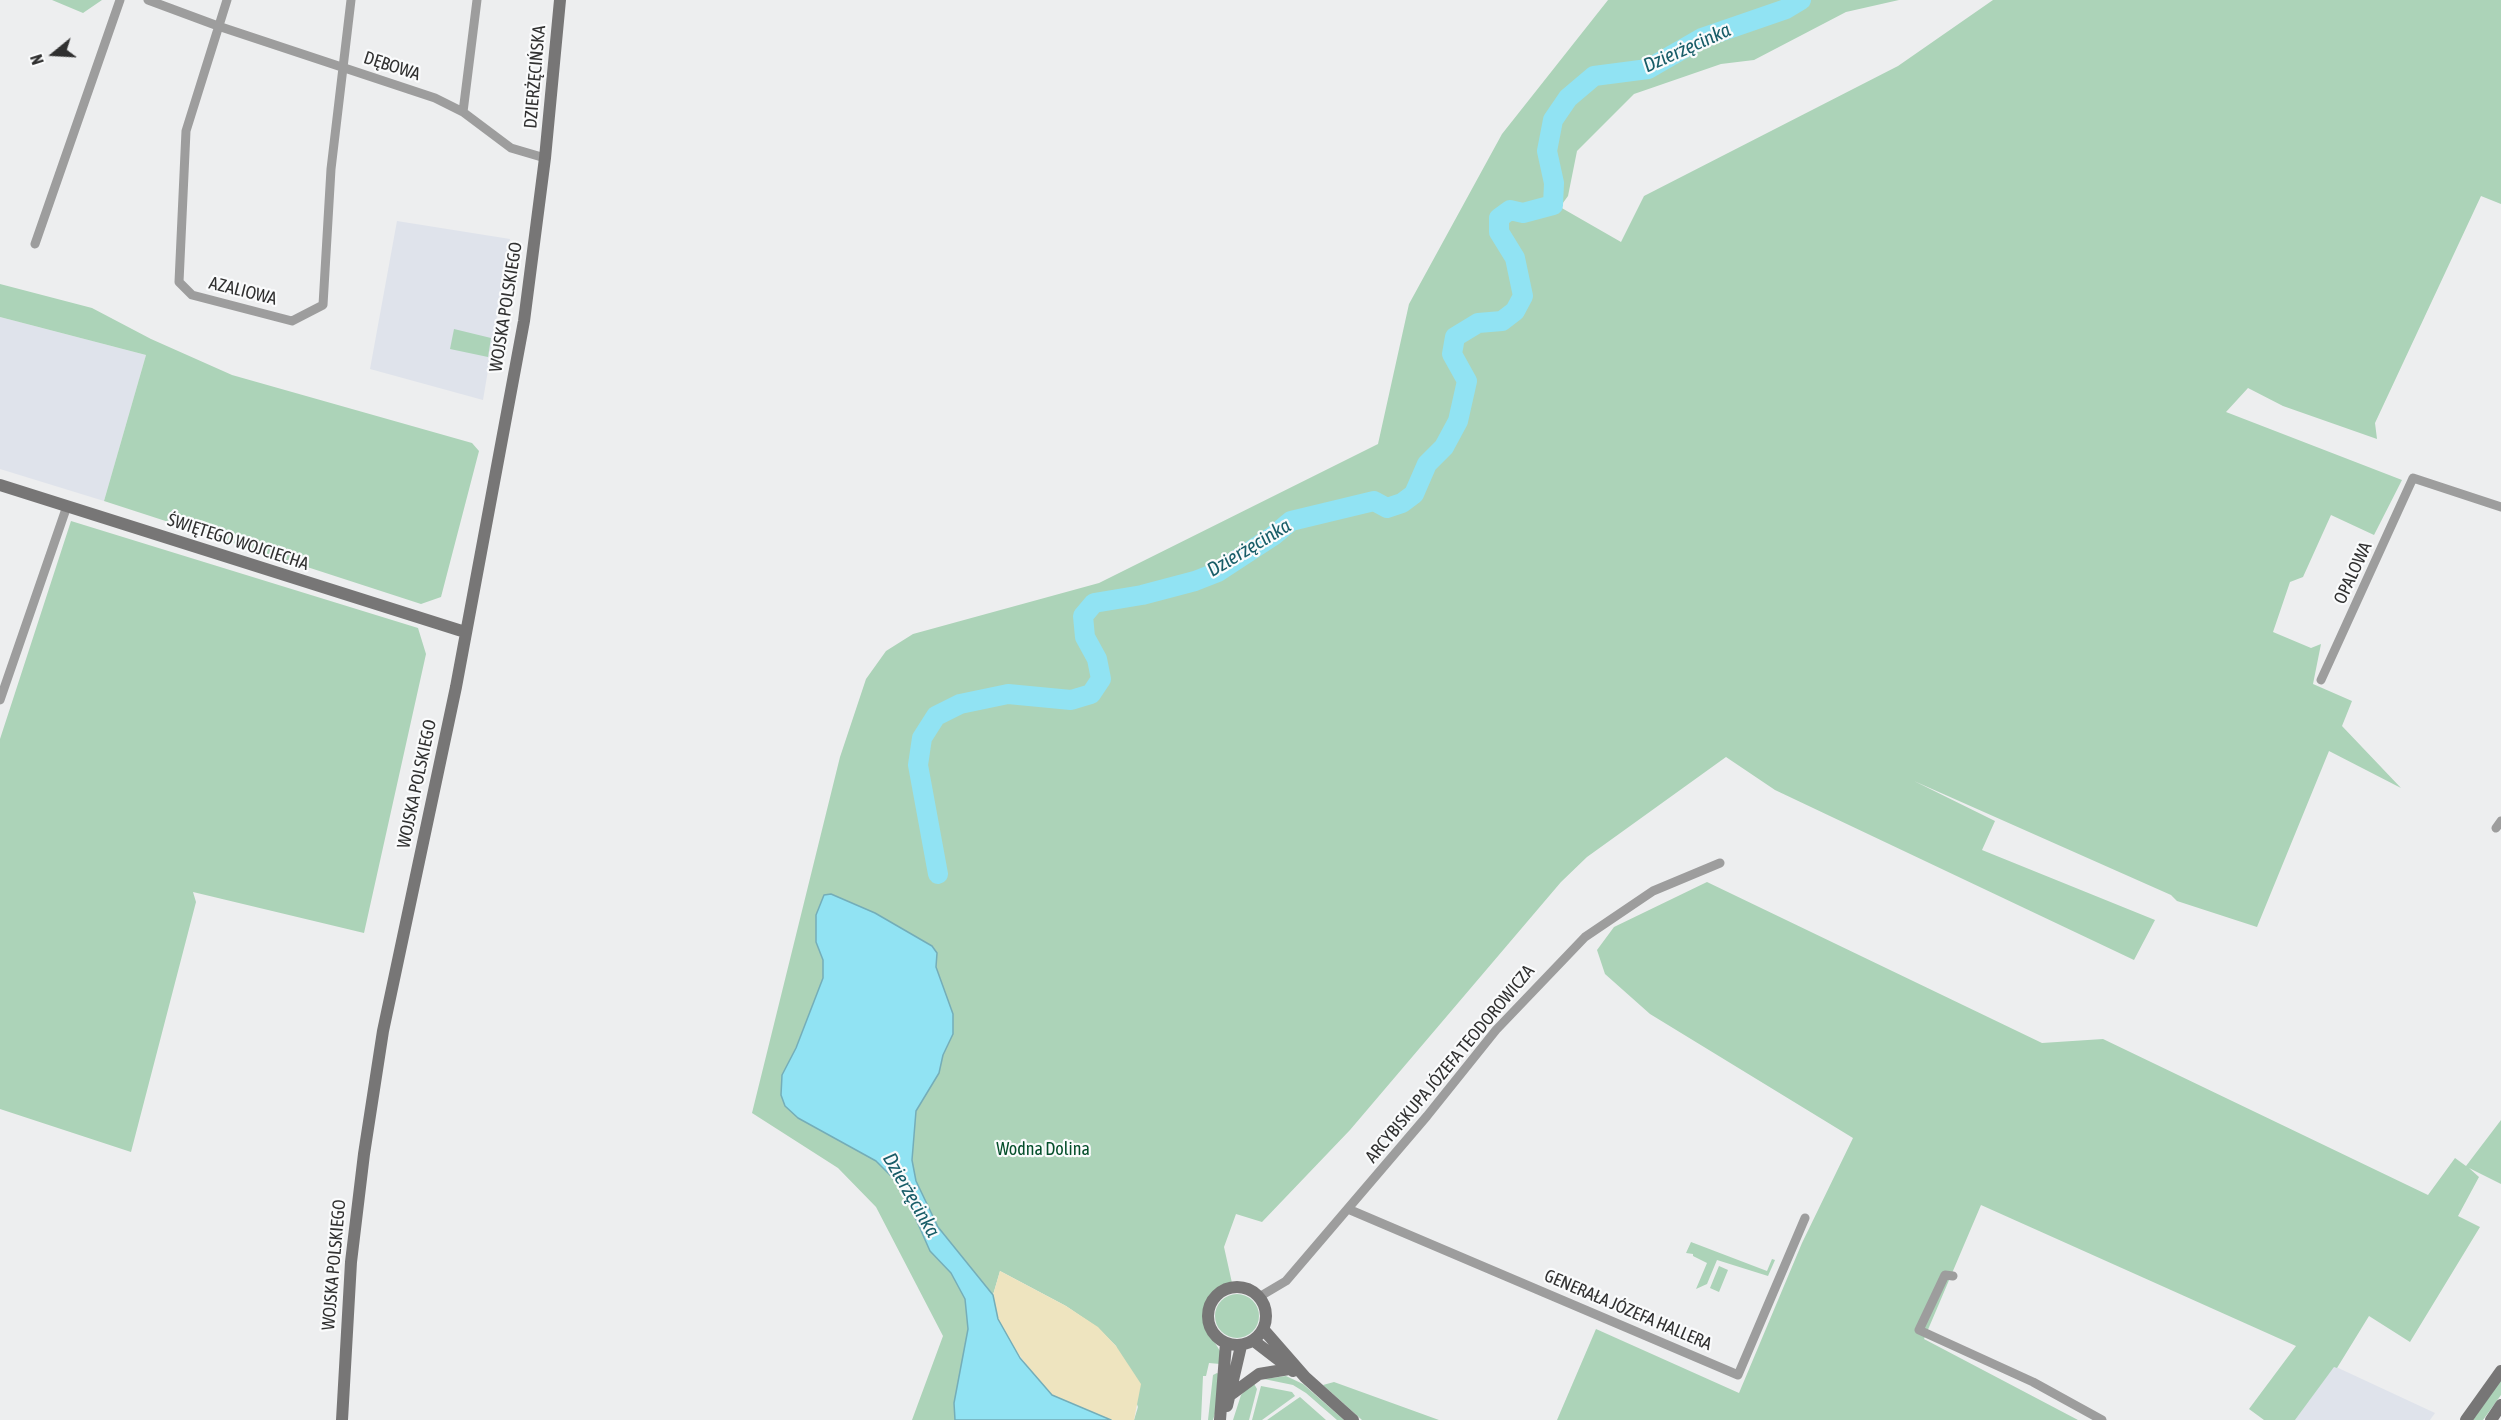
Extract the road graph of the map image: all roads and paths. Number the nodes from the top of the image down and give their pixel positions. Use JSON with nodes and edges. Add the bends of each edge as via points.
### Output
{"nodes":[{"id":1,"x":120,"y":0,"type":"edge"},
{"id":2,"x":148,"y":0,"type":"edge"},
{"id":3,"x":227,"y":0,"type":"edge"},
{"id":4,"x":351,"y":0,"type":"edge"},
{"id":5,"x":477,"y":0,"type":"edge"},
{"id":6,"x":560,"y":0,"type":"edge"},
{"id":7,"x":218,"y":26,"type":"junction"},
{"id":8,"x":344,"y":68,"type":"junction"},
{"id":9,"x":463,"y":112,"type":"junction"},
{"id":10,"x":545,"y":158,"type":"junction"},
{"id":11,"x":35,"y":244,"type":"dead end"},
{"id":12,"x":0,"y":485,"type":"edge"},
{"id":13,"x":67,"y":506,"type":"junction"},
{"id":14,"x":2501,"y":507,"type":"edge"},
{"id":15,"x":465,"y":632,"type":"junction"},
{"id":16,"x":2321,"y":680,"type":"dead end"},
{"id":17,"x":0,"y":700,"type":"edge"},
{"id":18,"x":1720,"y":863,"type":"dead end"},
{"id":19,"x":1348,"y":1209,"type":"junction"},
{"id":20,"x":1805,"y":1218,"type":"dead end"},
{"id":21,"x":1953,"y":1276,"type":"dead end"},
{"id":22,"x":1259,"y":1297,"type":"junction"},
{"id":23,"x":1263,"y":1329,"type":"junction"},
{"id":24,"x":1254,"y":1341,"type":"junction"},
{"id":25,"x":1226,"y":1344,"type":"junction"},
{"id":26,"x":1240,"y":1346,"type":"junction"},
{"id":27,"x":1289,"y":1369,"type":"junction"},
{"id":28,"x":2501,"y":1371,"type":"edge"},
{"id":29,"x":1305,"y":1377,"type":"junction"},
{"id":30,"x":1229,"y":1396,"type":"junction"},
{"id":31,"x":2501,"y":1405,"type":"edge"},
{"id":32,"x":342,"y":1420,"type":"edge"},
{"id":33,"x":1222,"y":1420,"type":"edge"},
{"id":34,"x":1353,"y":1420,"type":"edge"},
{"id":35,"x":2102,"y":1420,"type":"edge"},
{"id":36,"x":2466,"y":1420,"type":"edge"},
{"id":37,"x":2491,"y":1420,"type":"edge"}],
"edges":[{"from":1,"to":11,"type":"street"},
{"from":2,"to":7,"type":"street","name":"DĘBOWA"},
{"from":3,"to":7,"type":"street"},
{"from":4,"to":8,"type":"street"},
{"from":5,"to":9,"type":"street"},
{"from":6,"to":10,"type":"street","name":"DZIERŻĘCIŃSKA"},
{"from":7,"to":8,"type":"street","name":"DĘBOWA"},
{"from":7,"to":8,"type":"street","name":"AZALIOWA","via":[[186,131],[179,282],[192,295],[292,321],[323,305],[331,169]]},
{"from":8,"to":9,"type":"street","name":"DĘBOWA","via":[[435,98]]},
{"from":9,"to":10,"type":"street","name":"DĘBOWA","via":[[511,148]]},
{"from":10,"to":15,"type":"street","name":"WOJSKA POLSKIEGO","via":[[524,321]]},
{"from":12,"to":13,"type":"street","name":"ŚWIĘTEGO WOJCIECHA"},
{"from":13,"to":15,"type":"street","name":"ŚWIĘTEGO WOJCIECHA"},
{"from":13,"to":17,"type":"street"},
{"from":14,"to":16,"type":"street","name":"OPALOWA","via":[[2413,478]]},
{"from":15,"to":32,"type":"street","name":"WOJSKA POLSKIEGO","via":[[383,1031],[369,1120],[351,1262]]},
{"from":18,"to":19,"type":"street","name":"ARCYBISKUPA JÓZEFA TEODOROWICZA","via":[[1653,891],[1585,937],[1496,1030]]},
{"from":19,"to":20,"type":"street","name":"GENERAŁA JÓZEFA HALLERA","via":[[1738,1375]]},
{"from":19,"to":22,"type":"street","name":"ARCYBISKUPA JÓZEFA TEODOROWICZA","via":[[1287,1281]]},
{"from":21,"to":35,"type":"street","via":[[1945,1275],[1919,1330],[2033,1382]]},
{"from":22,"to":23,"type":"street","via":[[1266,1309]]},
{"from":22,"to":25,"type":"street","via":[[1241,1287],[1227,1289],[1215,1297],[1208,1309],[1208,1323],[1214,1335]]},
{"from":23,"to":24,"type":"street"},
{"from":23,"to":29,"type":"street"},
{"from":24,"to":26,"type":"street"},
{"from":24,"to":27,"type":"street"},
{"from":25,"to":26,"type":"street"},
{"from":25,"to":33,"type":"street"},
{"from":26,"to":30,"type":"street"},
{"from":27,"to":29,"type":"street"},
{"from":27,"to":30,"type":"street","via":[[1259,1374]]},
{"from":28,"to":36,"type":"street"},
{"from":29,"to":34,"type":"street"},
{"from":30,"to":33,"type":"street"},
{"from":31,"to":37,"type":"street"}]}
